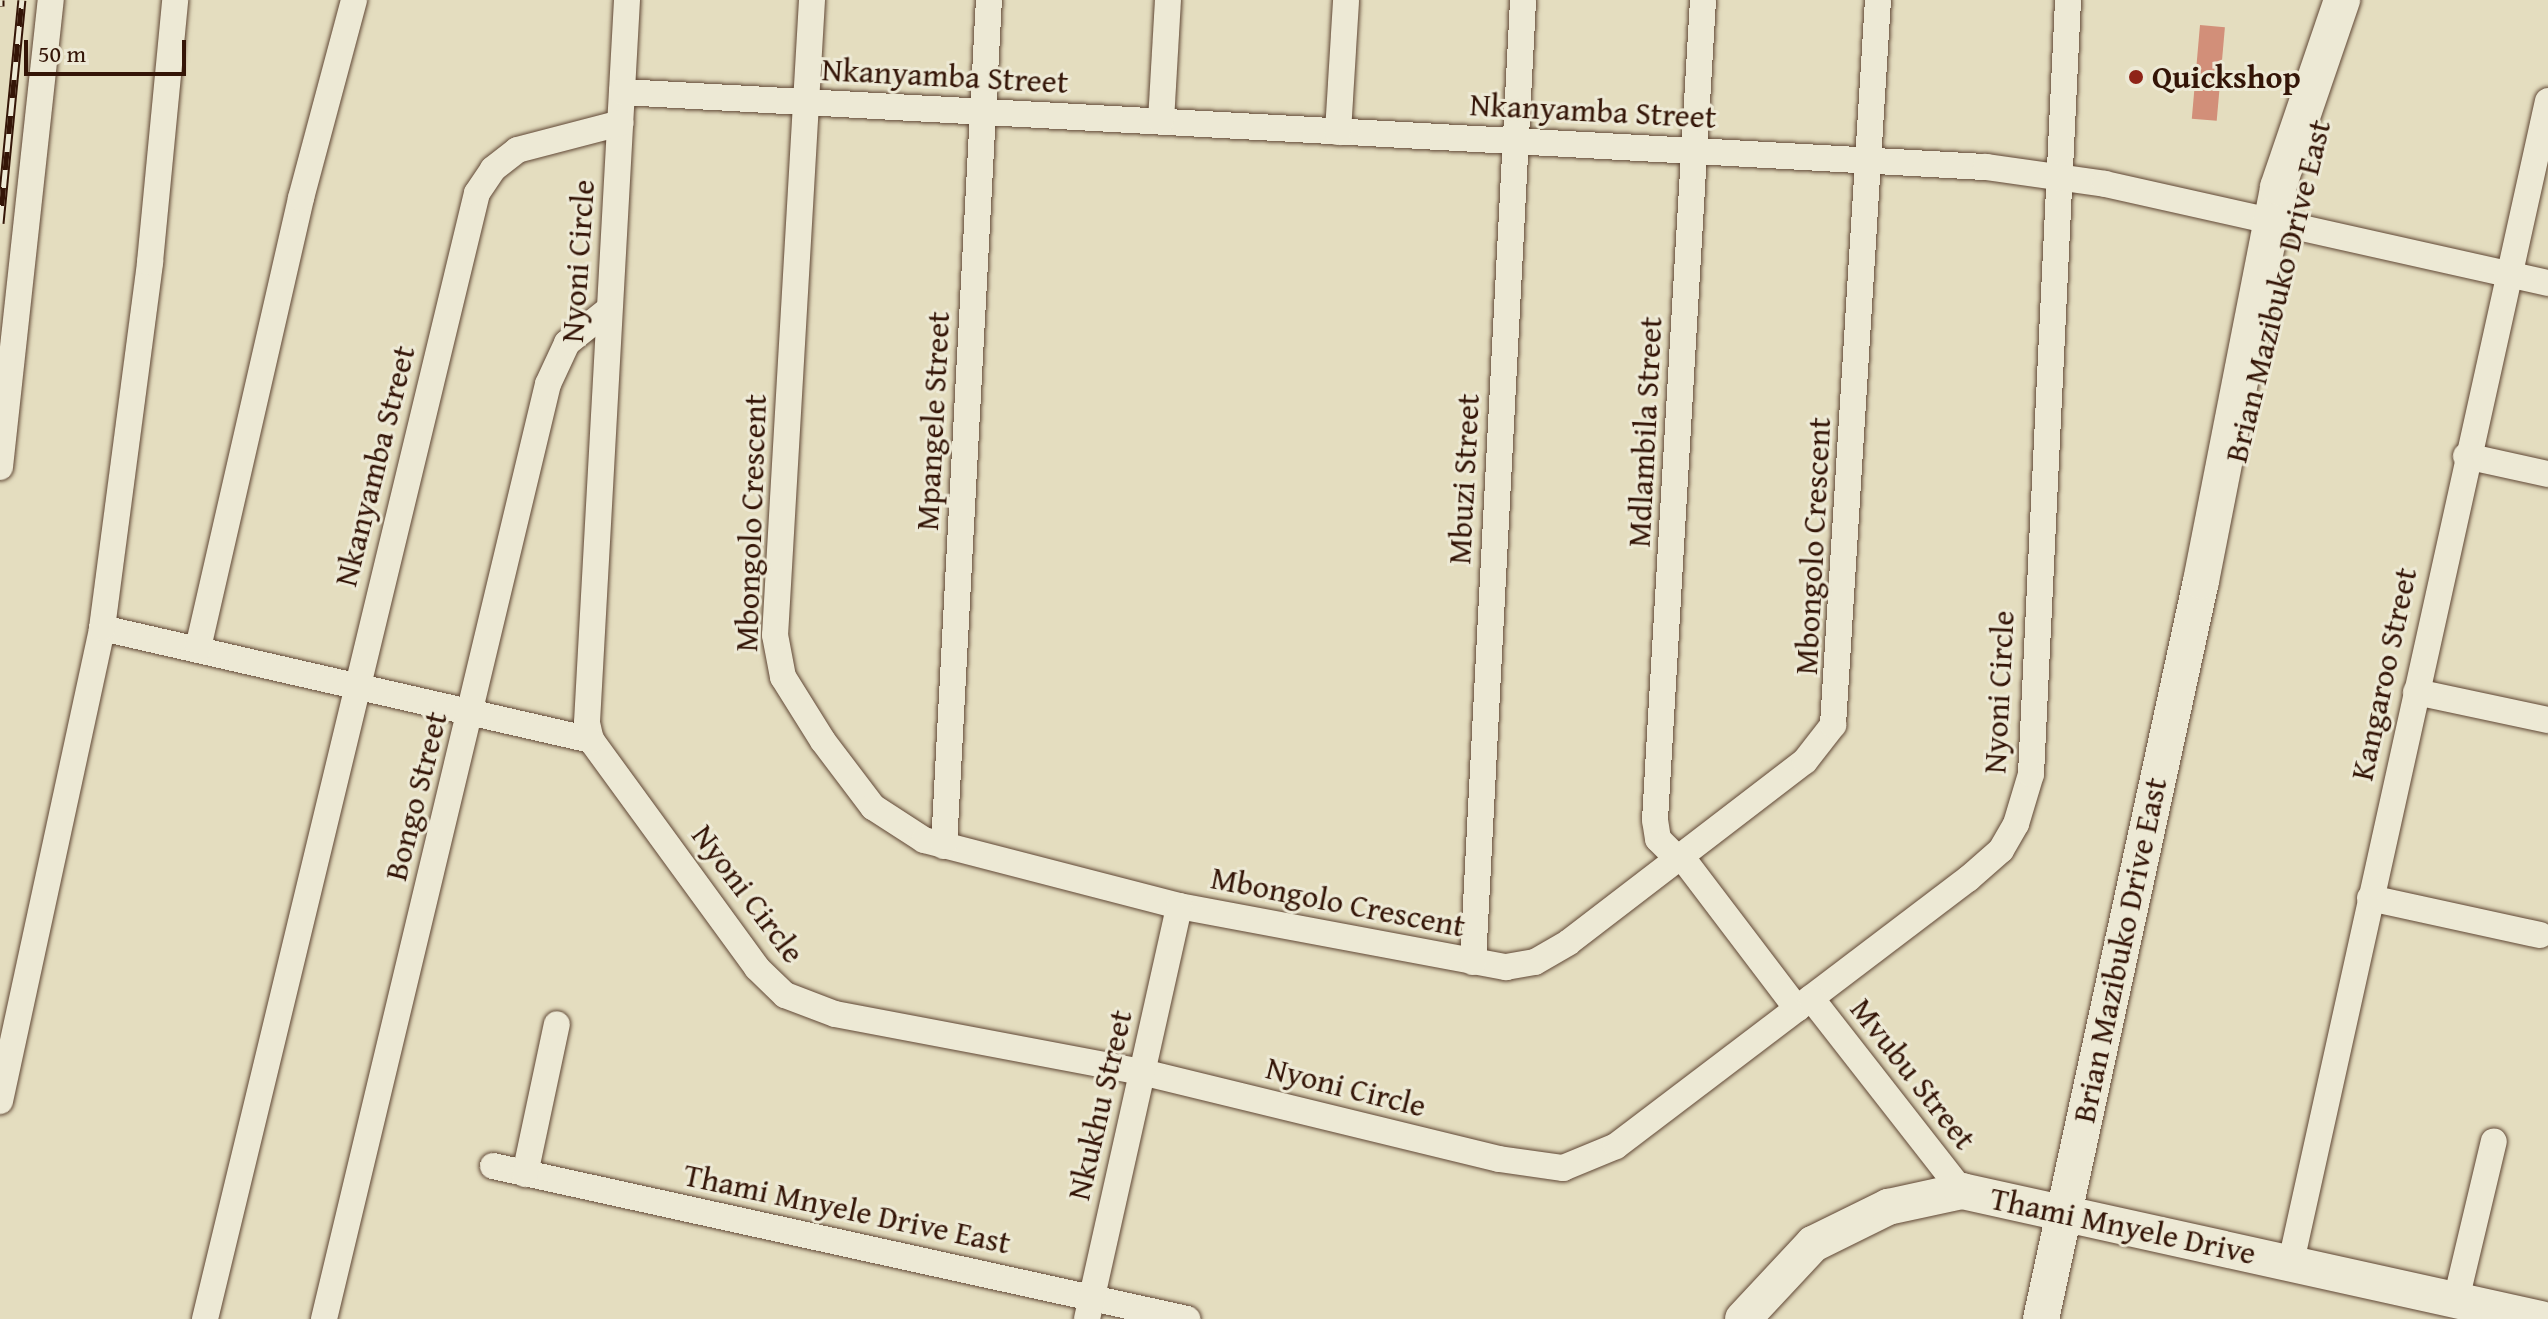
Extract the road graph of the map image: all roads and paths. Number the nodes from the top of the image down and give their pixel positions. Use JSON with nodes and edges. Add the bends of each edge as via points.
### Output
{"nodes":[{"id":1,"x":51,"y":0,"type":"edge"},
{"id":2,"x":175,"y":0,"type":"edge"},
{"id":3,"x":354,"y":0,"type":"edge"},
{"id":4,"x":627,"y":0,"type":"edge"},
{"id":5,"x":812,"y":0,"type":"edge"},
{"id":6,"x":989,"y":0,"type":"edge"},
{"id":7,"x":1168,"y":0,"type":"edge"},
{"id":8,"x":1346,"y":0,"type":"edge"},
{"id":9,"x":1523,"y":0,"type":"edge"},
{"id":10,"x":1703,"y":0,"type":"edge"},
{"id":11,"x":1878,"y":0,"type":"edge"},
{"id":12,"x":2068,"y":0,"type":"edge"},
{"id":13,"x":2342,"y":0,"type":"edge"},
{"id":14,"x":2355,"y":0,"type":"edge"},
{"id":15,"x":622,"y":92,"type":"junction"},
{"id":16,"x":806,"y":103,"type":"junction"},
{"id":17,"x":983,"y":112,"type":"junction"},
{"id":18,"x":2546,"y":114,"type":"edge"},
{"id":19,"x":1161,"y":121,"type":"junction"},
{"id":20,"x":621,"y":123,"type":"junction"},
{"id":21,"x":1338,"y":132,"type":"junction"},
{"id":22,"x":1516,"y":141,"type":"junction"},
{"id":23,"x":1696,"y":151,"type":"junction"},
{"id":24,"x":1869,"y":160,"type":"junction"},
{"id":25,"x":2059,"y":176,"type":"junction"},
{"id":26,"x":2280,"y":225,"type":"junction"},
{"id":27,"x":2505,"y":274,"type":"junction"},
{"id":28,"x":2548,"y":283,"type":"edge"},
{"id":29,"x":608,"y":310,"type":"junction"},
{"id":30,"x":2466,"y":456,"type":"junction"},
{"id":31,"x":0,"y":467,"type":"edge"},
{"id":32,"x":2548,"y":474,"type":"edge"},
{"id":33,"x":102,"y":628,"type":"junction"},
{"id":34,"x":198,"y":648,"type":"junction"},
{"id":35,"x":358,"y":685,"type":"junction"},
{"id":36,"x":2416,"y":692,"type":"junction"},
{"id":37,"x":472,"y":713,"type":"junction"},
{"id":38,"x":2548,"y":720,"type":"edge"},
{"id":39,"x":591,"y":740,"type":"junction"},
{"id":40,"x":1658,"y":839,"type":"junction"},
{"id":41,"x":944,"y":846,"type":"junction"},
{"id":42,"x":1680,"y":857,"type":"junction"},
{"id":43,"x":1639,"y":887,"type":"junction"},
{"id":44,"x":2370,"y":898,"type":"junction"},
{"id":45,"x":1179,"y":906,"type":"junction"},
{"id":46,"x":2540,"y":935,"type":"dead end"},
{"id":47,"x":1473,"y":962,"type":"junction"},
{"id":48,"x":1804,"y":1003,"type":"junction"},
{"id":49,"x":557,"y":1024,"type":"dead end"},
{"id":50,"x":1142,"y":1072,"type":"junction"},
{"id":51,"x":0,"y":1101,"type":"edge"},
{"id":52,"x":2494,"y":1141,"type":"dead end"},
{"id":53,"x":493,"y":1166,"type":"dead end"},
{"id":54,"x":525,"y":1174,"type":"junction"},
{"id":55,"x":1962,"y":1191,"type":"junction"},
{"id":56,"x":2063,"y":1213,"type":"junction"},
{"id":57,"x":2291,"y":1262,"type":"junction"},
{"id":58,"x":2456,"y":1300,"type":"junction"},
{"id":59,"x":1090,"y":1308,"type":"edge"},
{"id":60,"x":205,"y":1319,"type":"edge"},
{"id":61,"x":324,"y":1319,"type":"edge"},
{"id":62,"x":1187,"y":1319,"type":"edge"},
{"id":63,"x":1743,"y":1319,"type":"edge"},
{"id":64,"x":2041,"y":1319,"type":"edge"},
{"id":65,"x":2541,"y":1319,"type":"edge"}],
"edges":[{"from":1,"to":31,"type":"street"},
{"from":2,"to":33,"type":"street","via":[[150,262]]},
{"from":3,"to":34,"type":"street","via":[[301,198]]},
{"from":4,"to":15,"type":"street","name":"Nyoni Circle"},
{"from":5,"to":16,"type":"street","name":"Mbongolo Crescent"},
{"from":6,"to":17,"type":"street","name":"Mpangele Street"},
{"from":7,"to":19,"type":"street"},
{"from":8,"to":21,"type":"street"},
{"from":9,"to":22,"type":"street","name":"Mbuzi Street"},
{"from":10,"to":23,"type":"street","name":"Mdlambila Street"},
{"from":11,"to":24,"type":"street","name":"Mbongolo Crescent"},
{"from":12,"to":25,"type":"street","name":"Nyoni Circle"},
{"from":13,"to":26,"type":"street","name":"Brian Mazibuko Drive East","via":[[2297,117]]},
{"from":14,"to":26,"type":"street","name":"Brian Mazibuko Drive East"},
{"from":15,"to":16,"type":"street","name":"Nkanyamba Street"},
{"from":15,"to":20,"type":"street","name":"Nyoni Circle"},
{"from":16,"to":17,"type":"street","name":"Nkanyamba Street"},
{"from":16,"to":41,"type":"street","name":"Mbongolo Crescent","via":[[778,663],[814,728],[873,807],[913,835]]},
{"from":17,"to":19,"type":"street","name":"Nkanyamba Street"},
{"from":17,"to":41,"type":"street","name":"Mpangele Street"},
{"from":18,"to":27,"type":"street","name":"Kangaroo Street"},
{"from":19,"to":21,"type":"street","name":"Nkanyamba Street"},
{"from":20,"to":29,"type":"street","name":"Nyoni Circle"},
{"from":20,"to":35,"type":"street","name":"Nkanyamba Street","via":[[517,150],[493,169],[477,193]]},
{"from":21,"to":22,"type":"street","name":"Nkanyamba Street"},
{"from":22,"to":23,"type":"street","name":"Nkanyamba Street"},
{"from":22,"to":47,"type":"street","name":"Mbuzi Street"},
{"from":23,"to":24,"type":"street","name":"Nkanyamba Street"},
{"from":23,"to":40,"type":"street","name":"Mdlambila Street"},
{"from":24,"to":25,"type":"street","name":"Nkanyamba Street"},
{"from":24,"to":42,"type":"street","name":"Mbongolo Crescent","via":[[1833,725],[1805,761]]},
{"from":25,"to":26,"type":"street","name":"Nkanyamba Street"},
{"from":25,"to":48,"type":"street","name":"Nyoni Circle","via":[[2028,791],[2008,840],[1989,862]]},
{"from":26,"to":27,"type":"street","name":"Nkanyamba Street"},
{"from":26,"to":56,"type":"street","name":"Brian Mazibuko Drive East","via":[[2211,563],[2201,581]]},
{"from":27,"to":28,"type":"street","name":"Nkanyamba Street"},
{"from":27,"to":30,"type":"street","name":"Kangaroo Street"},
{"from":29,"to":37,"type":"street","name":"Bongo Street","via":[[567,343],[548,384]]},
{"from":29,"to":39,"type":"street","name":"Nyoni Circle","via":[[586,680]]},
{"from":30,"to":32,"type":"street"},
{"from":30,"to":36,"type":"street","name":"Kangaroo Street"},
{"from":33,"to":34,"type":"street"},
{"from":33,"to":51,"type":"street"},
{"from":34,"to":35,"type":"street"},
{"from":35,"to":37,"type":"street"},
{"from":35,"to":60,"type":"street","name":"Nkanyamba Street"},
{"from":36,"to":38,"type":"street"},
{"from":36,"to":44,"type":"street","name":"Kangaroo Street"},
{"from":37,"to":39,"type":"street"},
{"from":37,"to":61,"type":"street","name":"Bongo Street"},
{"from":39,"to":50,"type":"street","name":"Nyoni Circle","via":[[757,968],[785,995],[835,1014]]},
{"from":40,"to":42,"type":"street"},
{"from":40,"to":43,"type":"street","name":"Mdlambila Street"},
{"from":41,"to":45,"type":"street","name":"Mbongolo Crescent"},
{"from":42,"to":43,"type":"street","name":"Mbongolo Crescent"},
{"from":42,"to":48,"type":"street","name":"Mvubu Street"},
{"from":43,"to":47,"type":"street","name":"Mbongolo Crescent","via":[[1535,962],[1506,967]]},
{"from":44,"to":46,"type":"street"},
{"from":44,"to":57,"type":"street","name":"Kangaroo Street"},
{"from":45,"to":47,"type":"street","name":"Mbongolo Crescent"},
{"from":45,"to":50,"type":"street","name":"Nkukhu Street"},
{"from":48,"to":50,"type":"street","name":"Nyoni Circle","via":[[1616,1146],[1563,1168],[1499,1159]]},
{"from":48,"to":55,"type":"street","name":"Mvubu Street"},
{"from":49,"to":54,"type":"street"},
{"from":50,"to":59,"type":"street","name":"Nkukhu Street"},
{"from":52,"to":58,"type":"street"},
{"from":53,"to":54,"type":"street","name":"Thami Mnyele Drive East"},
{"from":54,"to":59,"type":"street","name":"Thami Mnyele Drive East"},
{"from":55,"to":56,"type":"street","name":"Thami Mnyele Drive"},
{"from":55,"to":63,"type":"street","name":"Thami Mnyele Drive","via":[[1888,1207],[1813,1244]]},
{"from":56,"to":57,"type":"street","name":"Thami Mnyele Drive"},
{"from":56,"to":64,"type":"street","name":"Brian Mazibuko Drive East"},
{"from":57,"to":58,"type":"street","name":"Thami Mnyele Drive"},
{"from":58,"to":65,"type":"street","name":"Thami Mnyele Drive"},
{"from":59,"to":62,"type":"street","name":"Thami Mnyele Drive East"}]}
